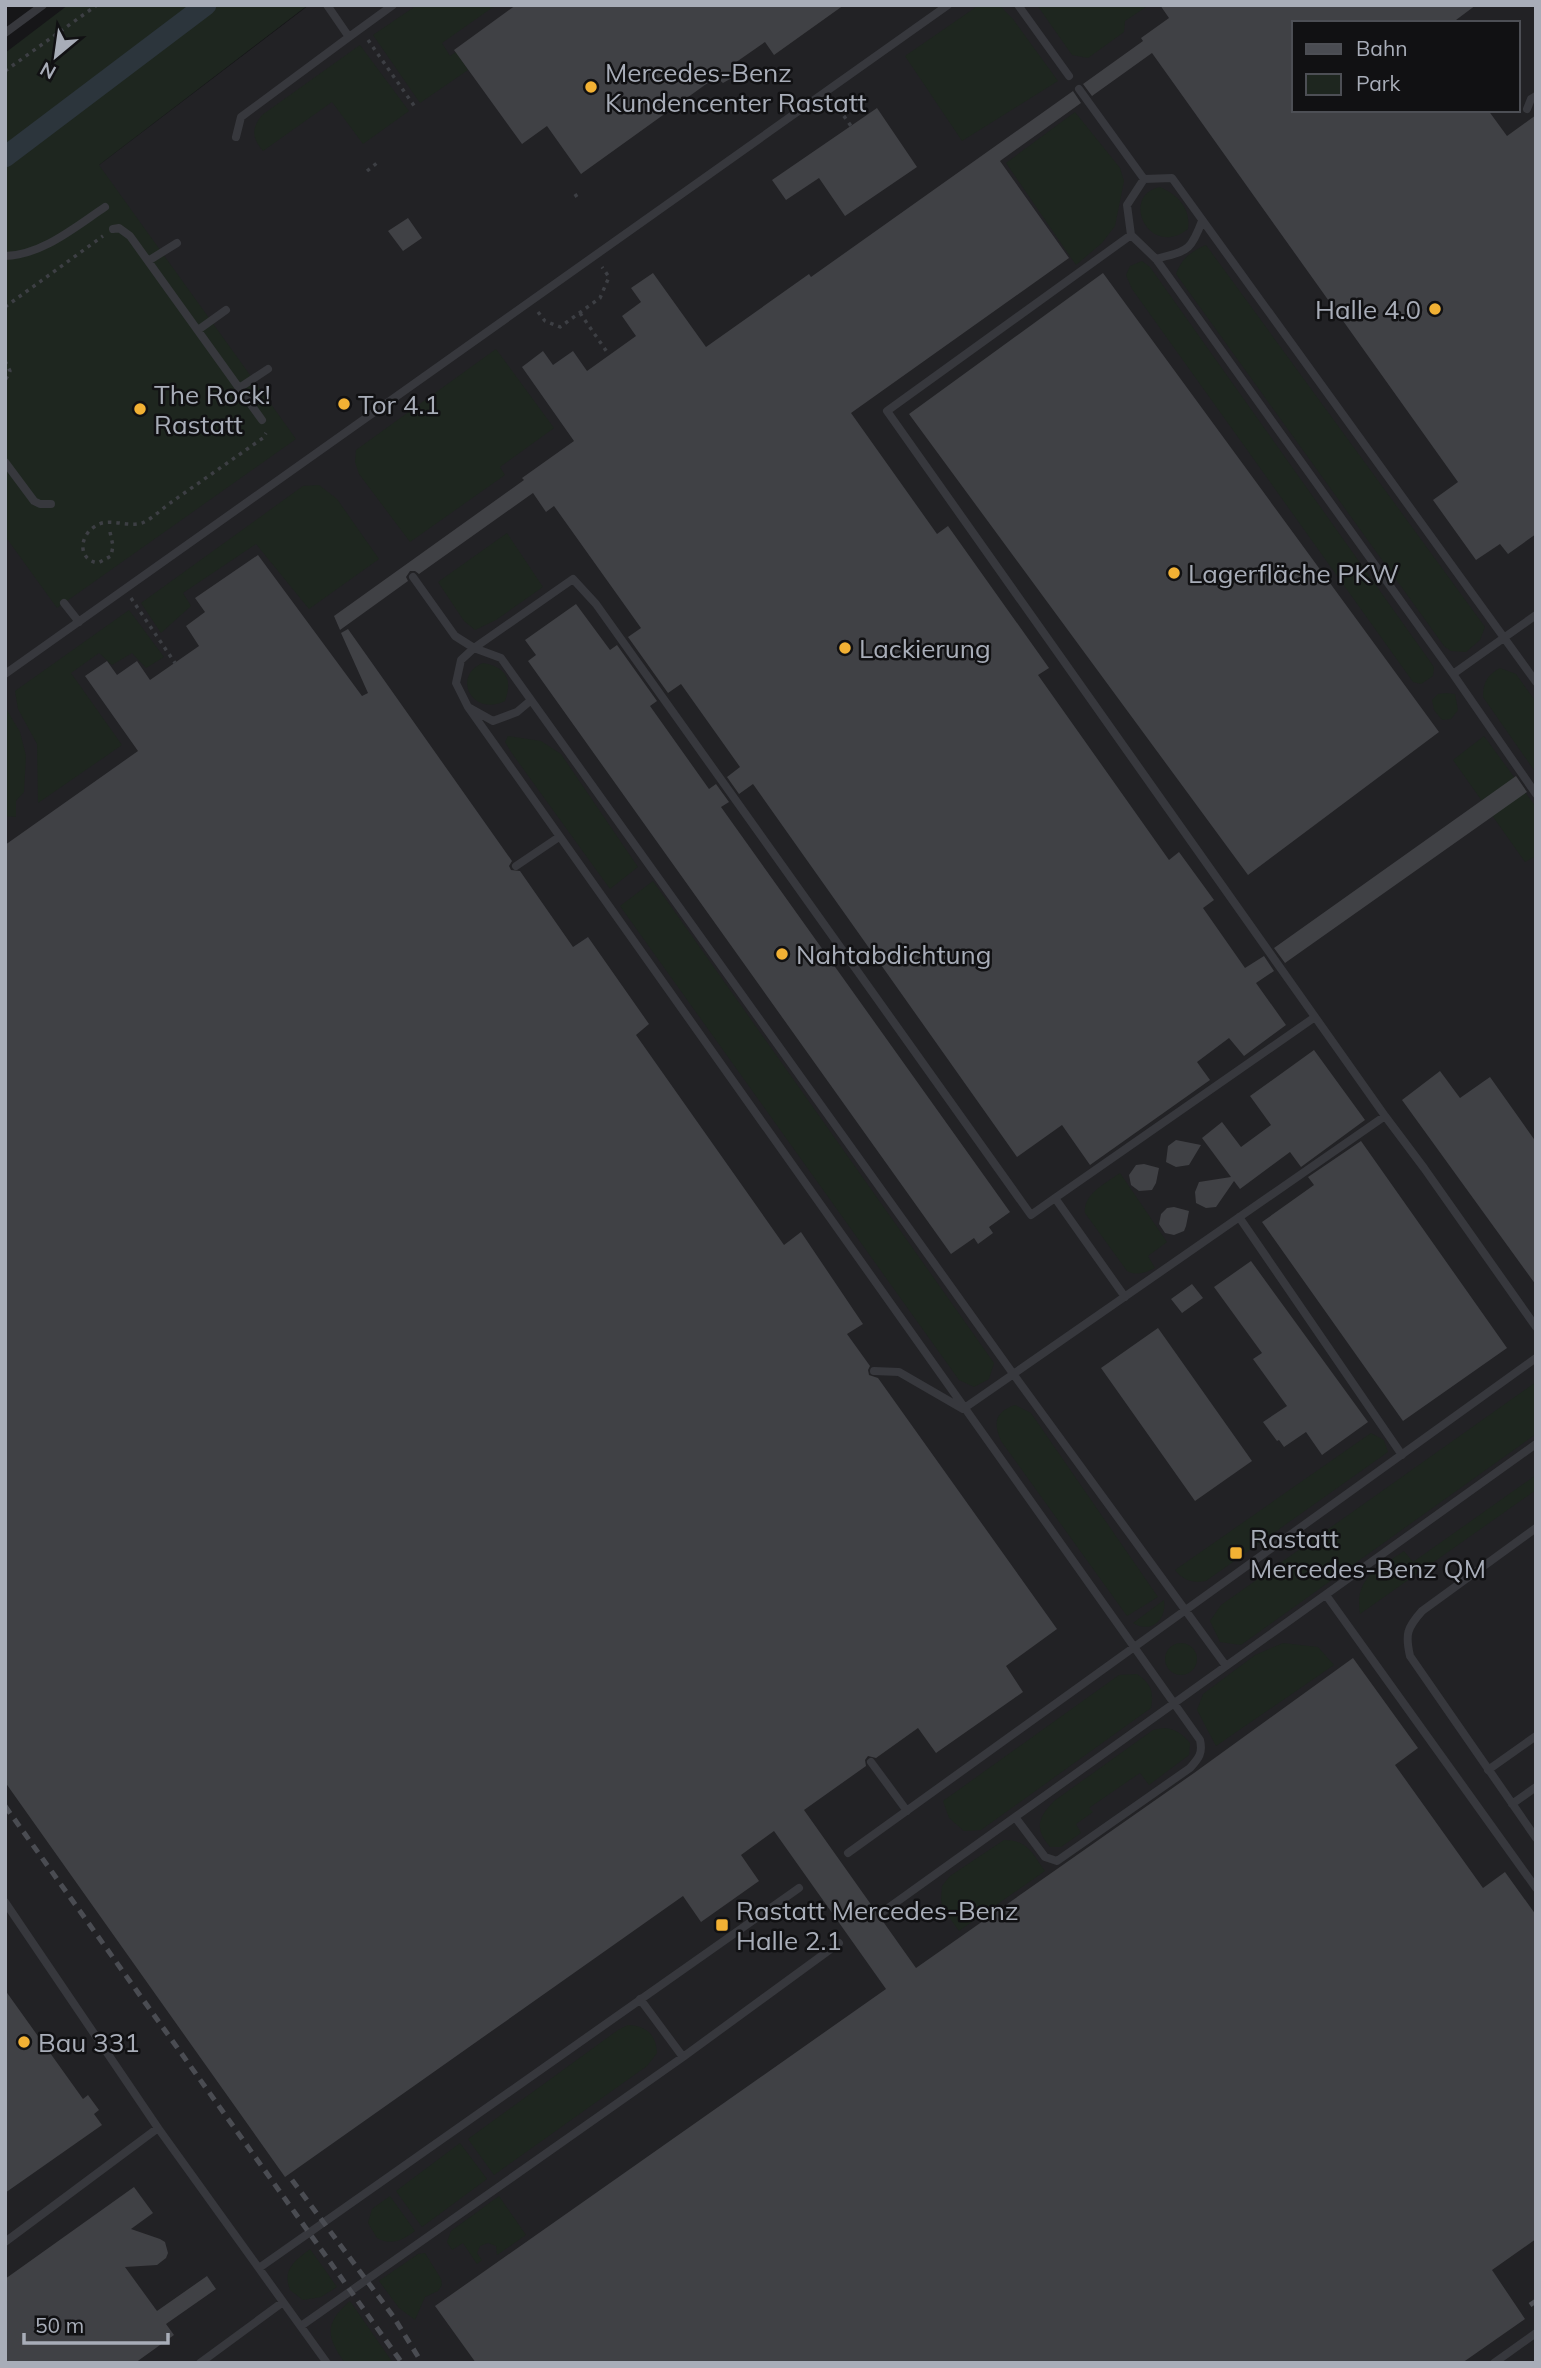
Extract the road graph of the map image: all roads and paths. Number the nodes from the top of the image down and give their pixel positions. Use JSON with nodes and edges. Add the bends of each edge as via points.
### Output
{"nodes":[{"id":1,"x":97,"y":5,"type":"edge"},
{"id":2,"x":327,"y":5,"type":"edge"},
{"id":3,"x":393,"y":5,"type":"edge"},
{"id":4,"x":948,"y":5,"type":"edge"},
{"id":5,"x":1018,"y":5,"type":"edge"},
{"id":6,"x":39,"y":7,"type":"edge"},
{"id":7,"x":360,"y":29,"type":"junction"},
{"id":8,"x":5,"y":33,"type":"edge"},
{"id":9,"x":349,"y":37,"type":"junction"},
{"id":10,"x":5,"y":71,"type":"edge"},
{"id":11,"x":1069,"y":76,"type":"dead end"},
{"id":12,"x":1079,"y":89,"type":"dead end"},
{"id":13,"x":826,"y":91,"type":"junction"},
{"id":14,"x":1536,"y":96,"type":"edge"},
{"id":15,"x":415,"y":107,"type":"dead end"},
{"id":16,"x":1527,"y":109,"type":"dead end"},
{"id":17,"x":851,"y":126,"type":"dead end"},
{"id":18,"x":236,"y":137,"type":"dead end"},
{"id":19,"x":377,"y":163,"type":"dead end"},
{"id":20,"x":367,"y":171,"type":"dead end"},
{"id":21,"x":1144,"y":179,"type":"junction"},
{"id":22,"x":575,"y":194,"type":"dead end"},
{"id":23,"x":579,"y":200,"type":"dead end"},
{"id":24,"x":104,"y":207,"type":"dead end"},
{"id":25,"x":1202,"y":221,"type":"junction"},
{"id":26,"x":113,"y":229,"type":"joint"},
{"id":27,"x":1131,"y":235,"type":"junction"},
{"id":28,"x":177,"y":243,"type":"dead end"},
{"id":29,"x":5,"y":256,"type":"edge"},
{"id":30,"x":595,"y":256,"type":"junction"},
{"id":31,"x":1156,"y":260,"type":"junction"},
{"id":32,"x":148,"y":261,"type":"junction"},
{"id":33,"x":530,"y":302,"type":"junction"},
{"id":34,"x":5,"y":307,"type":"edge"},
{"id":35,"x":226,"y":310,"type":"dead end"},
{"id":36,"x":580,"y":313,"type":"junction"},
{"id":37,"x":198,"y":330,"type":"junction"},
{"id":38,"x":610,"y":355,"type":"dead end"},
{"id":39,"x":5,"y":360,"type":"edge"},
{"id":40,"x":268,"y":369,"type":"dead end"},
{"id":41,"x":5,"y":381,"type":"edge"},
{"id":42,"x":239,"y":388,"type":"junction"},
{"id":43,"x":262,"y":420,"type":"joint"},
{"id":44,"x":5,"y":462,"type":"edge"},
{"id":45,"x":51,"y":504,"type":"dead end"},
{"id":46,"x":110,"y":533,"type":"dead end"},
{"id":47,"x":413,"y":577,"type":"dead end"},
{"id":48,"x":125,"y":589,"type":"junction"},
{"id":49,"x":64,"y":603,"type":"dead end"},
{"id":50,"x":1536,"y":615,"type":"edge"},
{"id":51,"x":79,"y":622,"type":"junction"},
{"id":52,"x":1504,"y":638,"type":"junction"},
{"id":53,"x":474,"y":648,"type":"junction"},
{"id":54,"x":175,"y":663,"type":"dead end"},
{"id":55,"x":5,"y":674,"type":"edge"},
{"id":56,"x":1453,"y":674,"type":"junction"},
{"id":57,"x":1536,"y":682,"type":"edge"},
{"id":58,"x":530,"y":701,"type":"junction"},
{"id":59,"x":468,"y":707,"type":"junction"},
{"id":60,"x":1536,"y":793,"type":"edge"},
{"id":61,"x":559,"y":837,"type":"junction"},
{"id":62,"x":516,"y":866,"type":"dead end"},
{"id":63,"x":1315,"y":1017,"type":"junction"},
{"id":64,"x":1385,"y":1116,"type":"junction"},
{"id":65,"x":1055,"y":1198,"type":"junction"},
{"id":66,"x":1239,"y":1217,"type":"junction"},
{"id":67,"x":1125,"y":1297,"type":"junction"},
{"id":68,"x":1536,"y":1326,"type":"edge"},
{"id":69,"x":1536,"y":1358,"type":"edge"},
{"id":70,"x":874,"y":1371,"type":"dead end"},
{"id":71,"x":1014,"y":1376,"type":"junction"},
{"id":72,"x":963,"y":1409,"type":"junction"},
{"id":73,"x":1536,"y":1444,"type":"edge"},
{"id":74,"x":1402,"y":1455,"type":"junction"},
{"id":75,"x":1536,"y":1528,"type":"edge"},
{"id":76,"x":1326,"y":1595,"type":"junction"},
{"id":77,"x":1187,"y":1610,"type":"junction"},
{"id":78,"x":1134,"y":1647,"type":"junction"},
{"id":79,"x":1226,"y":1666,"type":"junction"},
{"id":80,"x":1174,"y":1703,"type":"junction"},
{"id":81,"x":1536,"y":1736,"type":"edge"},
{"id":82,"x":871,"y":1762,"type":"dead end"},
{"id":83,"x":1488,"y":1770,"type":"junction"},
{"id":84,"x":1536,"y":1787,"type":"edge"},
{"id":85,"x":1512,"y":1804,"type":"junction"},
{"id":86,"x":907,"y":1811,"type":"junction"},
{"id":87,"x":1015,"y":1817,"type":"junction"},
{"id":88,"x":1536,"y":1838,"type":"edge"},
{"id":89,"x":848,"y":1853,"type":"dead end"},
{"id":90,"x":799,"y":1888,"type":"dead end"},
{"id":91,"x":1536,"y":1888,"type":"edge"},
{"id":92,"x":5,"y":1902,"type":"edge"},
{"id":93,"x":884,"y":1911,"type":"dead end"},
{"id":94,"x":839,"y":1943,"type":"dead end"},
{"id":95,"x":640,"y":1999,"type":"junction"},
{"id":96,"x":683,"y":2057,"type":"junction"},
{"id":97,"x":158,"y":2128,"type":"junction"},
{"id":98,"x":5,"y":2242,"type":"edge"},
{"id":99,"x":259,"y":2268,"type":"junction"},
{"id":100,"x":283,"y":2302,"type":"junction"},
{"id":101,"x":301,"y":2326,"type":"junction"},
{"id":102,"x":1536,"y":2333,"type":"edge"},
{"id":103,"x":200,"y":2363,"type":"edge"},
{"id":104,"x":327,"y":2363,"type":"edge"},
{"id":105,"x":1494,"y":2363,"type":"edge"}],
"edges":[{"from":1,"to":10,"type":"path"},
{"from":2,"to":9,"type":"lane"},
{"from":3,"to":7,"type":"lane"},
{"from":4,"to":13,"type":"lane"},
{"from":5,"to":11,"type":"lane"},
{"from":6,"to":8,"type":"lane"},
{"from":7,"to":9,"type":"lane"},
{"from":7,"to":15,"type":"path"},
{"from":9,"to":18,"type":"lane","via":[[240,117]]},
{"from":12,"to":21,"type":"lane"},
{"from":13,"to":17,"type":"path"},
{"from":13,"to":30,"type":"lane"},
{"from":14,"to":16,"type":"lane"},
{"from":19,"to":20,"type":"path"},
{"from":21,"to":25,"type":"lane","via":[[1172,178]]},
{"from":21,"to":27,"type":"lane","via":[[1127,205]]},
{"from":22,"to":23,"type":"path"},
{"from":24,"to":29,"type":"lane","via":[[43,246],[20,256]]},
{"from":25,"to":31,"type":"lane","via":[[1193,244]]},
{"from":25,"to":52,"type":"lane"},
{"from":26,"to":32,"type":"lane","via":[[130,236]]},
{"from":26,"to":34,"type":"path"},
{"from":27,"to":31,"type":"lane"},
{"from":27,"to":63,"type":"lane","via":[[887,411]]},
{"from":28,"to":32,"type":"lane"},
{"from":30,"to":33,"type":"lane"},
{"from":30,"to":36,"type":"path","via":[[609,277],[600,298]]},
{"from":31,"to":56,"type":"lane"},
{"from":32,"to":37,"type":"lane"},
{"from":33,"to":36,"type":"path","via":[[545,321],[560,327]]},
{"from":33,"to":48,"type":"lane"},
{"from":35,"to":37,"type":"lane"},
{"from":36,"to":38,"type":"path"},
{"from":37,"to":42,"type":"lane"},
{"from":39,"to":41,"type":"path","via":[[10,371]]},
{"from":40,"to":42,"type":"lane"},
{"from":42,"to":43,"type":"lane"},
{"from":43,"to":46,"type":"path","via":[[267,432],[263,438],[142,523],[96,525],[82,546],[88,560],[98,563],[111,556]]},
{"from":44,"to":45,"type":"lane","via":[[34,500]]},
{"from":47,"to":53,"type":"lane","via":[[455,636]]},
{"from":48,"to":51,"type":"lane"},
{"from":48,"to":54,"type":"path"},
{"from":49,"to":51,"type":"lane"},
{"from":50,"to":52,"type":"lane"},
{"from":51,"to":55,"type":"lane"},
{"from":52,"to":56,"type":"lane"},
{"from":52,"to":57,"type":"lane"},
{"from":53,"to":58,"type":"lane","via":[[501,658]]},
{"from":53,"to":59,"type":"lane","via":[[461,660],[456,684]]},
{"from":53,"to":65,"type":"lane","via":[[573,579],[596,604],[1031,1215]]},
{"from":56,"to":60,"type":"lane"},
{"from":58,"to":59,"type":"lane","via":[[494,721]]},
{"from":58,"to":71,"type":"lane"},
{"from":59,"to":61,"type":"lane"},
{"from":61,"to":62,"type":"lane"},
{"from":61,"to":72,"type":"lane"},
{"from":63,"to":64,"type":"lane"},
{"from":63,"to":65,"type":"lane"},
{"from":64,"to":66,"type":"lane"},
{"from":64,"to":68,"type":"lane"},
{"from":65,"to":67,"type":"lane"},
{"from":66,"to":67,"type":"lane"},
{"from":66,"to":74,"type":"lane"},
{"from":67,"to":71,"type":"lane"},
{"from":69,"to":74,"type":"lane"},
{"from":70,"to":72,"type":"lane","via":[[899,1372]]},
{"from":71,"to":72,"type":"lane"},
{"from":71,"to":77,"type":"lane"},
{"from":72,"to":78,"type":"lane"},
{"from":73,"to":76,"type":"lane"},
{"from":74,"to":77,"type":"lane"},
{"from":75,"to":83,"type":"lane","via":[[1422,1611],[1406,1638],[1410,1656]]},
{"from":76,"to":79,"type":"lane"},
{"from":76,"to":91,"type":"lane"},
{"from":77,"to":78,"type":"lane"},
{"from":77,"to":79,"type":"lane"},
{"from":78,"to":80,"type":"lane"},
{"from":78,"to":86,"type":"lane"},
{"from":79,"to":80,"type":"lane"},
{"from":80,"to":87,"type":"lane"},
{"from":80,"to":87,"type":"lane","via":[[1200,1740],[1202,1750],[1190,1768],[1057,1861],[1045,1857]]},
{"from":81,"to":83,"type":"lane"},
{"from":82,"to":86,"type":"lane"},
{"from":83,"to":85,"type":"lane"},
{"from":84,"to":85,"type":"lane"},
{"from":85,"to":88,"type":"lane"},
{"from":86,"to":89,"type":"lane"},
{"from":87,"to":93,"type":"lane"},
{"from":90,"to":95,"type":"lane"},
{"from":92,"to":97,"type":"lane"},
{"from":94,"to":96,"type":"lane"},
{"from":95,"to":96,"type":"lane"},
{"from":95,"to":99,"type":"lane"},
{"from":96,"to":101,"type":"lane"},
{"from":97,"to":98,"type":"lane"},
{"from":97,"to":99,"type":"lane"},
{"from":99,"to":100,"type":"lane"},
{"from":100,"to":101,"type":"lane"},
{"from":100,"to":103,"type":"lane"},
{"from":101,"to":104,"type":"lane"},
{"from":102,"to":105,"type":"lane"}]}
